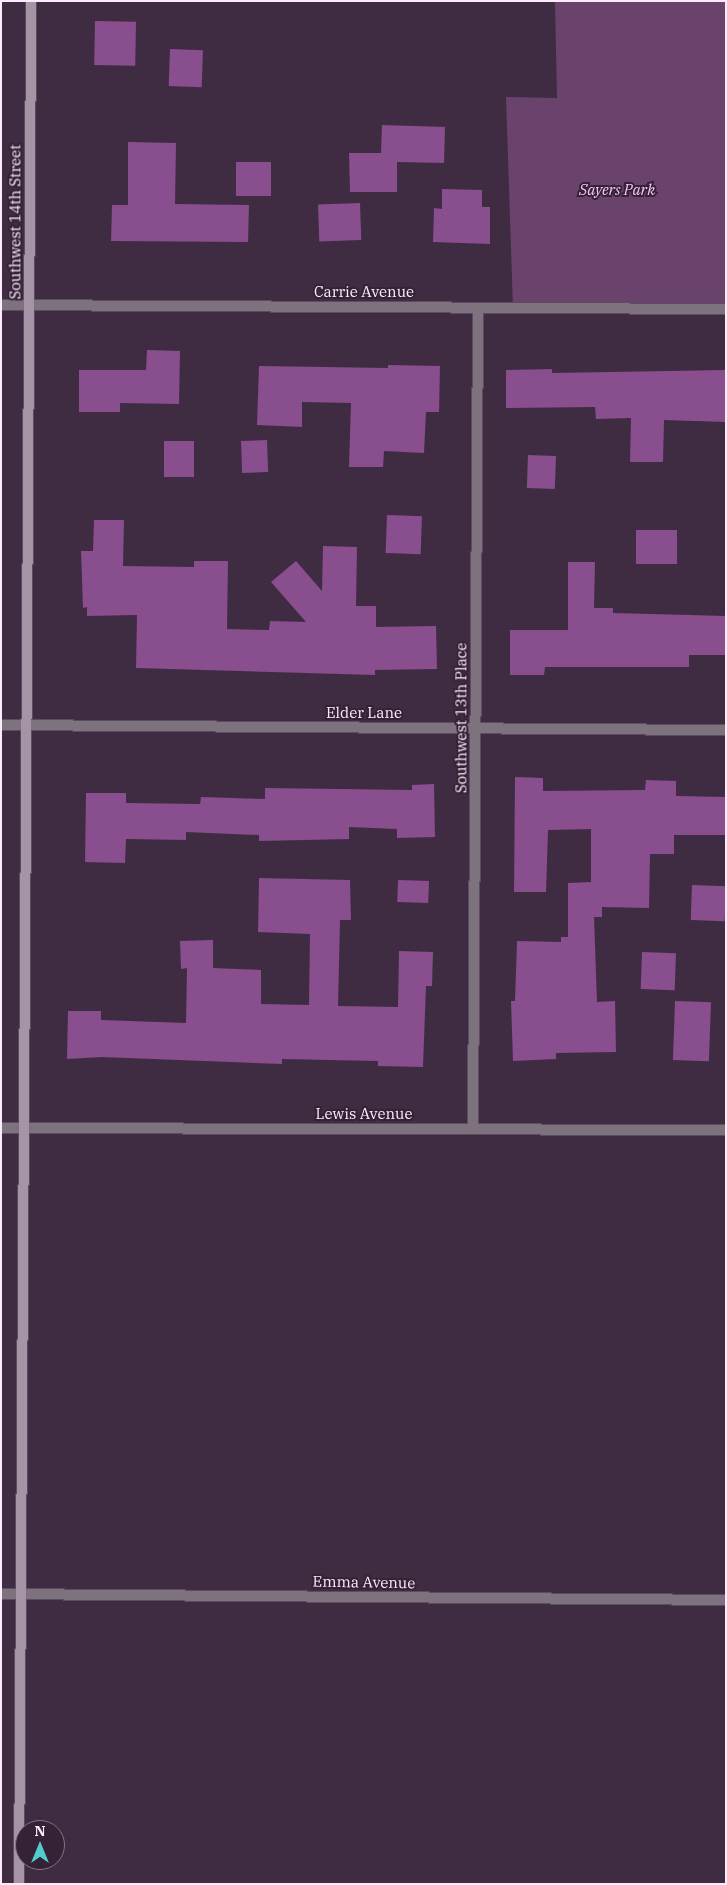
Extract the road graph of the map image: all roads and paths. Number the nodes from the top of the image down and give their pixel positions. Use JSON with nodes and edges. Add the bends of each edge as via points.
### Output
{"nodes":[{"id":1,"x":31,"y":1,"type":"edge"},
{"id":2,"x":1,"y":305,"type":"edge"},
{"id":3,"x":29,"y":305,"type":"junction"},
{"id":4,"x":478,"y":308,"type":"junction"},
{"id":5,"x":726,"y":309,"type":"edge"},
{"id":6,"x":1,"y":725,"type":"edge"},
{"id":7,"x":24,"y":725,"type":"junction"},
{"id":8,"x":476,"y":729,"type":"junction"},
{"id":9,"x":726,"y":730,"type":"edge"},
{"id":10,"x":1,"y":1128,"type":"edge"},
{"id":11,"x":23,"y":1128,"type":"junction"},
{"id":12,"x":473,"y":1129,"type":"junction"},
{"id":13,"x":726,"y":1130,"type":"edge"},
{"id":14,"x":20,"y":1593,"type":"junction"},
{"id":15,"x":1,"y":1594,"type":"edge"},
{"id":16,"x":726,"y":1600,"type":"edge"},
{"id":17,"x":19,"y":1884,"type":"edge"}],
"edges":[{"from":1,"to":3,"type":"street","name":"Southwest 14th Street"},
{"from":2,"to":3,"type":"street","name":"Carrie Avenue"},
{"from":3,"to":4,"type":"street","name":"Carrie Avenue"},
{"from":3,"to":7,"type":"street","name":"Southwest 14th Street"},
{"from":4,"to":5,"type":"street","name":"Carrie Avenue"},
{"from":4,"to":8,"type":"street","name":"Southwest 13th Place"},
{"from":6,"to":7,"type":"street","name":"Elder Lane"},
{"from":7,"to":8,"type":"street","name":"Elder Lane"},
{"from":7,"to":11,"type":"street","name":"Southwest 14th Street"},
{"from":8,"to":9,"type":"street","name":"Elder Lane"},
{"from":8,"to":12,"type":"street","name":"Southwest 13th Place"},
{"from":10,"to":11,"type":"street","name":"Lewis Avenue"},
{"from":11,"to":12,"type":"street","name":"Lewis Avenue"},
{"from":11,"to":14,"type":"street","name":"Southwest 14th Street"},
{"from":12,"to":13,"type":"street","name":"Lewis Avenue"},
{"from":14,"to":15,"type":"street","name":"Emma Avenue"},
{"from":14,"to":16,"type":"street","name":"Emma Avenue"},
{"from":14,"to":17,"type":"street","name":"Southwest 14th Street"}]}
